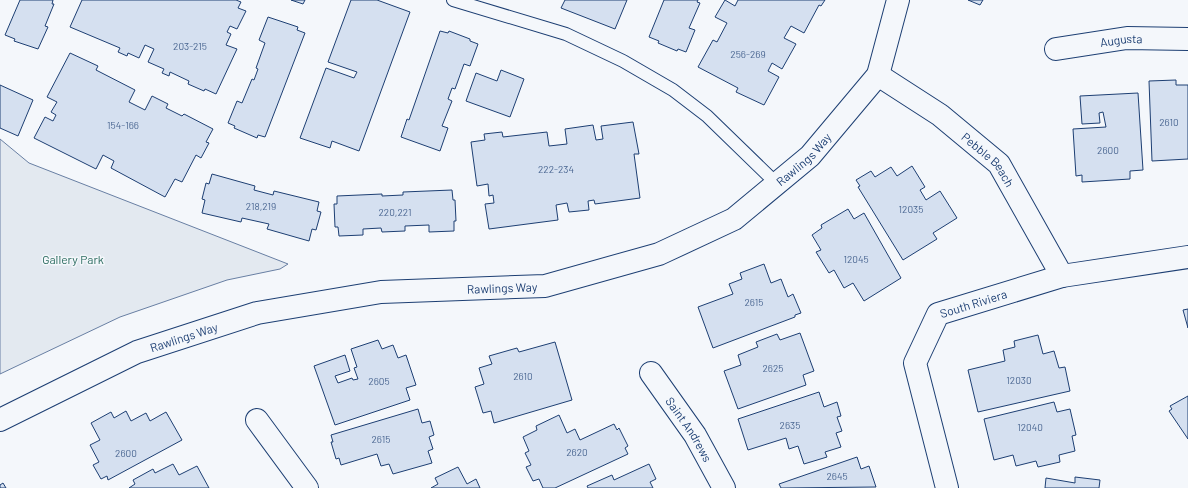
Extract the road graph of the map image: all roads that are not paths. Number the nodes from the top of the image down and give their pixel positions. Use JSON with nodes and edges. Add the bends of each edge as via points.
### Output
{"nodes":[{"id":1,"x":453,"y":0,"type":"edge"},
{"id":2,"x":898,"y":0,"type":"edge"},
{"id":3,"x":1188,"y":39,"type":"edge"},
{"id":4,"x":1056,"y":49,"type":"dead end"},
{"id":5,"x":878,"y":75,"type":"junction"},
{"id":6,"x":776,"y":183,"type":"junction"},
{"id":7,"x":1188,"y":258,"type":"edge"},
{"id":8,"x":1062,"y":276,"type":"junction"},
{"id":9,"x":651,"y":373,"type":"dead end"},
{"id":10,"x":0,"y":420,"type":"edge"},
{"id":11,"x":257,"y":420,"type":"dead end"},
{"id":12,"x":307,"y":488,"type":"edge"},
{"id":13,"x":724,"y":488,"type":"edge"},
{"id":14,"x":947,"y":488,"type":"edge"}],
"edges":[{"from":1,"to":6,"type":"lane","via":[[566,34],[623,61],[673,90],[707,116]]},
{"from":2,"to":5,"type":"street","name":"Rawlings Way"},
{"from":3,"to":4,"type":"street","name":"Augusta","via":[[1127,38]]},
{"from":5,"to":6,"type":"street","name":"Rawlings Way","via":[[810,156]]},
{"from":5,"to":8,"type":"street","name":"Pebble Beach","via":[[940,115],[1000,164]]},
{"from":6,"to":10,"type":"street","name":"Rawlings Way","via":[[734,219],[659,254],[545,286],[381,292],[257,313],[137,352],[45,400]]},
{"from":7,"to":8,"type":"street","name":"South Riviera"},
{"from":8,"to":14,"type":"street","name":"South Riviera","via":[[938,314],[915,363]]},
{"from":9,"to":13,"type":"street","name":"Saint Andrews","via":[[694,435]]},
{"from":11,"to":12,"type":"street"}]}
